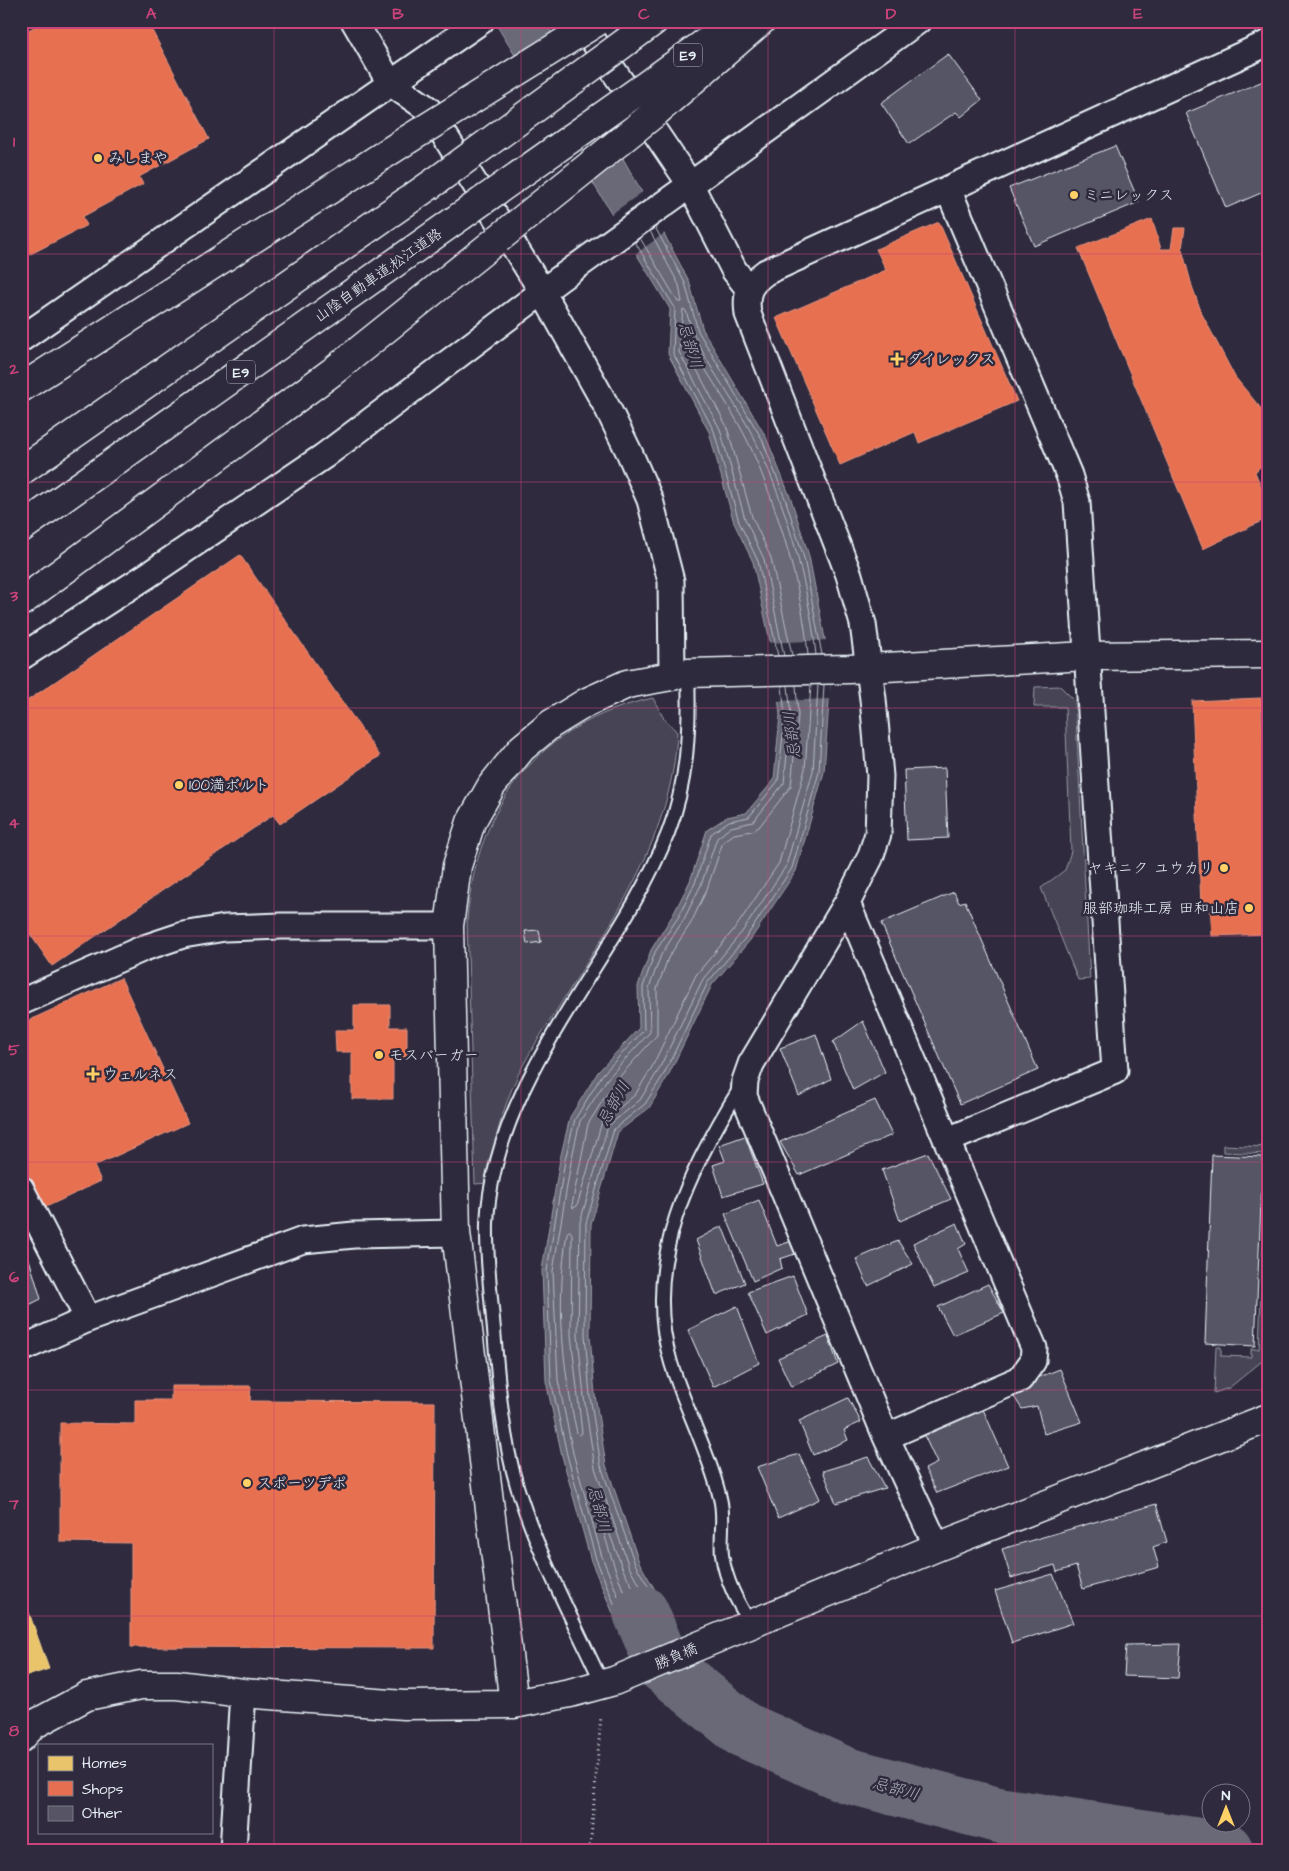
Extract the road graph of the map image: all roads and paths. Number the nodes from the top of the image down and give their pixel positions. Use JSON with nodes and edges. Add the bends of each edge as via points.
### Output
{"nodes":[{"id":1,"x":354,"y":21,"type":"edge"},
{"id":2,"x":481,"y":21,"type":"edge"},
{"id":3,"x":580,"y":21,"type":"edge"},
{"id":4,"x":598,"y":21,"type":"edge"},
{"id":5,"x":654,"y":21,"type":"edge"},
{"id":6,"x":735,"y":21,"type":"edge"},
{"id":7,"x":761,"y":21,"type":"edge"},
{"id":8,"x":918,"y":21,"type":"edge"},
{"id":9,"x":1268,"y":43,"type":"edge"},
{"id":10,"x":390,"y":83,"type":"junction"},
{"id":11,"x":690,"y":184,"type":"junction"},
{"id":12,"x":948,"y":189,"type":"junction"},
{"id":13,"x":550,"y":286,"type":"junction"},
{"id":14,"x":748,"y":288,"type":"junction"},
{"id":15,"x":21,"y":339,"type":"edge"},
{"id":16,"x":21,"y":388,"type":"edge"},
{"id":17,"x":21,"y":471,"type":"edge"},
{"id":18,"x":21,"y":528,"type":"edge"},
{"id":19,"x":21,"y":602,"type":"edge"},
{"id":20,"x":1268,"y":654,"type":"edge"},
{"id":21,"x":21,"y":656,"type":"edge"},
{"id":22,"x":1087,"y":656,"type":"junction"},
{"id":23,"x":859,"y":668,"type":"junction"},
{"id":24,"x":683,"y":674,"type":"junction"},
{"id":25,"x":847,"y":903,"type":"junction"},
{"id":26,"x":449,"y":926,"type":"junction"},
{"id":27,"x":21,"y":1002,"type":"edge"},
{"id":28,"x":745,"y":1081,"type":"junction"},
{"id":29,"x":948,"y":1140,"type":"junction"},
{"id":30,"x":21,"y":1189,"type":"edge"},
{"id":31,"x":456,"y":1233,"type":"junction"},
{"id":32,"x":88,"y":1319,"type":"junction"},
{"id":33,"x":21,"y":1349,"type":"edge"},
{"id":34,"x":1268,"y":1418,"type":"edge"},
{"id":35,"x":886,"y":1437,"type":"junction"},
{"id":36,"x":937,"y":1547,"type":"junction"},
{"id":37,"x":744,"y":1627,"type":"junction"},
{"id":38,"x":609,"y":1683,"type":"junction"},
{"id":39,"x":243,"y":1693,"type":"junction"},
{"id":40,"x":514,"y":1704,"type":"junction"},
{"id":41,"x":21,"y":1738,"type":"edge"},
{"id":42,"x":233,"y":1850,"type":"edge"},
{"id":43,"x":590,"y":1850,"type":"edge"}],
"edges":[{"from":1,"to":10,"type":"street"},
{"from":2,"to":10,"type":"street"},
{"from":3,"to":11,"type":"street"},
{"from":4,"to":16,"type":"main road","bridge":true},
{"from":5,"to":17,"type":"main road","bridge":true,"via":[[436,181]]},
{"from":6,"to":18,"type":"main road","name":"山陰自動車道;松江道路","number":"E9","bridge":true},
{"from":7,"to":19,"type":"main road","bridge":true,"via":[[655,113],[332,372]]},
{"from":8,"to":11,"type":"street"},
{"from":9,"to":12,"type":"street"},
{"from":10,"to":13,"type":"street","via":[[428,109]]},
{"from":10,"to":15,"type":"street"},
{"from":11,"to":13,"type":"street"},
{"from":11,"to":14,"type":"street","via":[[734,270]]},
{"from":12,"to":14,"type":"street","via":[[766,272]]},
{"from":12,"to":22,"type":"street","via":[[1069,475],[1077,502],[1081,536]]},
{"from":13,"to":21,"type":"street","via":[[324,456]]},
{"from":13,"to":24,"type":"street","via":[[650,500],[671,581]]},
{"from":14,"to":23,"type":"street","via":[[748,314],[850,575],[862,624]]},
{"from":20,"to":22,"type":"main road"},
{"from":22,"to":23,"type":"main road"},
{"from":22,"to":29,"type":"street","via":[[1115,1071]]},
{"from":23,"to":24,"type":"main road"},
{"from":23,"to":25,"type":"street","via":[[880,776],[878,834],[870,858]]},
{"from":24,"to":26,"type":"main road","via":[[627,684],[587,702],[551,724],[522,748],[492,785],[470,822],[457,866]]},
{"from":24,"to":38,"type":"lane","via":[[689,746],[668,833],[637,898],[524,1087],[498,1159],[487,1222],[498,1375],[508,1449],[533,1531]]},
{"from":25,"to":28,"type":"street","via":[[751,1064]]},
{"from":25,"to":29,"type":"street"},
{"from":26,"to":27,"type":"street","via":[[281,926],[225,928],[182,935],[144,948]]},
{"from":26,"to":31,"type":"main road"},
{"from":28,"to":35,"type":"street","via":[[744,1096]]},
{"from":28,"to":37,"type":"lane","via":[[721,1118],[684,1192],[663,1264],[662,1297],[671,1362],[721,1499],[722,1554]]},
{"from":29,"to":35,"type":"street","via":[[1028,1332],[1034,1348],[1034,1361],[1020,1379]]},
{"from":30,"to":32,"type":"street"},
{"from":31,"to":32,"type":"street","via":[[302,1240]]},
{"from":31,"to":40,"type":"main road"},
{"from":32,"to":33,"type":"street"},
{"from":34,"to":36,"type":"main road","name":"勝負橋"},
{"from":35,"to":36,"type":"street"},
{"from":36,"to":37,"type":"main road","name":"勝負橋"},
{"from":37,"to":38,"type":"main road","name":"勝負橋"},
{"from":38,"to":40,"type":"main road","name":"勝負橋"},
{"from":38,"to":43,"type":"path"},
{"from":39,"to":40,"type":"main road","name":"勝負橋","via":[[404,1705]]},
{"from":39,"to":41,"type":"main road","name":"勝負橋","via":[[177,1685],[141,1685],[114,1690],[87,1696],[59,1710],[34,1725]]},
{"from":39,"to":42,"type":"street"}]}
